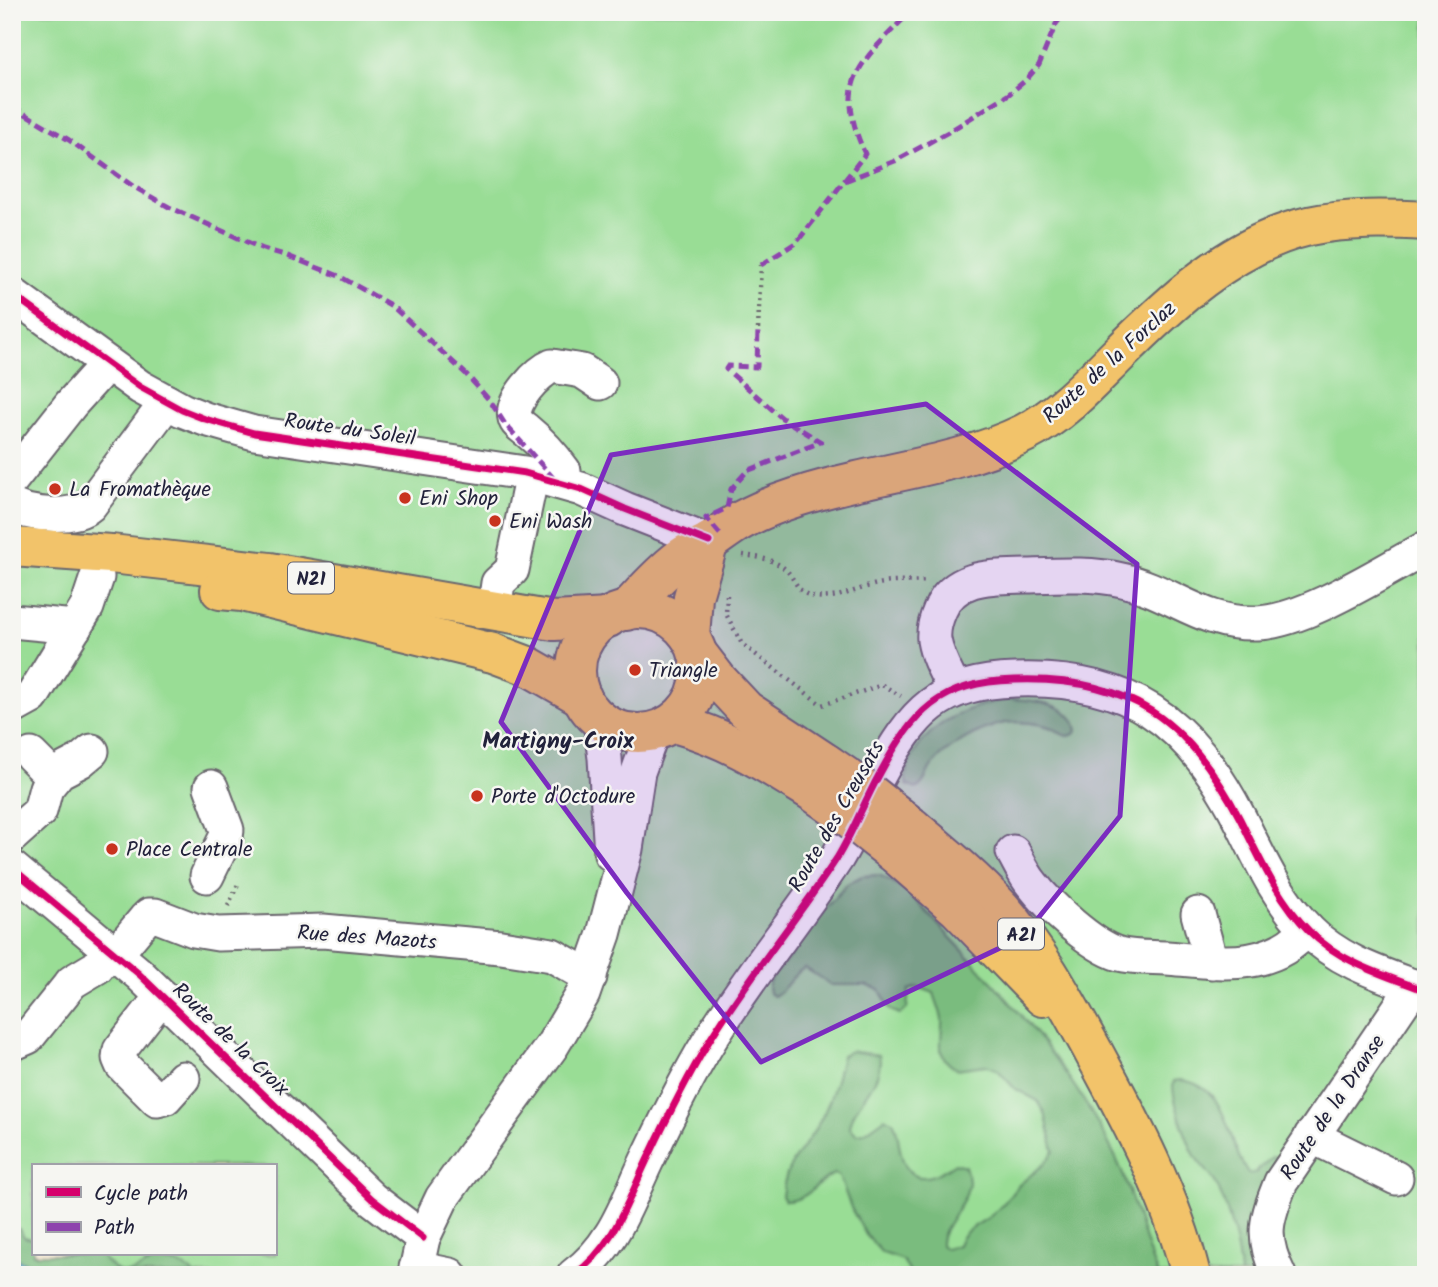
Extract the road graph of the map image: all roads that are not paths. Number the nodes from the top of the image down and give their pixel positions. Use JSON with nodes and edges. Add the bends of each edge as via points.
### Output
{"nodes":[{"id":1,"x":1426,"y":221,"type":"edge"},
{"id":2,"x":12,"y":294,"type":"edge"},
{"id":3,"x":107,"y":364,"type":"junction"},
{"id":4,"x":600,"y":383,"type":"dead end"},
{"id":5,"x":167,"y":402,"type":"junction"},
{"id":6,"x":547,"y":478,"type":"junction"},
{"id":7,"x":12,"y":479,"type":"edge"},
{"id":8,"x":12,"y":505,"type":"edge"},
{"id":9,"x":625,"y":509,"type":"junction"},
{"id":10,"x":12,"y":528,"type":"edge"},
{"id":11,"x":715,"y":538,"type":"junction"},
{"id":12,"x":12,"y":547,"type":"edge"},
{"id":13,"x":1426,"y":548,"type":"edge"},
{"id":14,"x":107,"y":556,"type":"junction"},
{"id":15,"x":12,"y":569,"type":"edge"},
{"id":16,"x":662,"y":573,"type":"junction"},
{"id":17,"x":494,"y":611,"type":"junction"},
{"id":18,"x":617,"y":614,"type":"junction"},
{"id":19,"x":12,"y":621,"type":"edge"},
{"id":20,"x":75,"y":626,"type":"junction"},
{"id":21,"x":694,"y":645,"type":"junction"},
{"id":22,"x":954,"y":690,"type":"junction"},
{"id":23,"x":12,"y":708,"type":"edge"},
{"id":24,"x":591,"y":709,"type":"junction"},
{"id":25,"x":663,"y":727,"type":"junction"},
{"id":26,"x":92,"y":751,"type":"dead end"},
{"id":27,"x":820,"y":778,"type":"junction"},
{"id":28,"x":211,"y":787,"type":"dead end"},
{"id":29,"x":12,"y":836,"type":"edge"},
{"id":30,"x":1013,"y":852,"type":"dead end"},
{"id":31,"x":12,"y":868,"type":"edge"},
{"id":32,"x":207,"y":876,"type":"dead end"},
{"id":33,"x":613,"y":898,"type":"junction"},
{"id":34,"x":1198,"y":914,"type":"dead end"},
{"id":35,"x":1307,"y":929,"type":"junction"},
{"id":36,"x":114,"y":952,"type":"junction"},
{"id":37,"x":1211,"y":962,"type":"junction"},
{"id":38,"x":594,"y":968,"type":"junction"},
{"id":39,"x":1420,"y":989,"type":"edge"},
{"id":40,"x":162,"y":996,"type":"junction"},
{"id":41,"x":12,"y":1044,"type":"edge"},
{"id":42,"x":183,"y":1078,"type":"dead end"},
{"id":43,"x":1311,"y":1136,"type":"junction"},
{"id":44,"x":1396,"y":1178,"type":"dead end"},
{"id":45,"x":418,"y":1260,"type":"edge"},
{"id":46,"x":450,"y":1275,"type":"edge"},
{"id":47,"x":574,"y":1275,"type":"edge"},
{"id":48,"x":1191,"y":1275,"type":"edge"},
{"id":49,"x":1279,"y":1275,"type":"edge"}],
"edges":[{"from":1,"to":11,"type":"main road","name":"Route de la Forclaz","via":[[1328,223],[1271,240],[1200,280],[1081,393],[1028,431],[948,461],[795,498],[756,513]]},
{"from":2,"to":3,"type":"street","name":"Route du Soleil"},
{"from":3,"to":5,"type":"street","name":"Route du Soleil"},
{"from":3,"to":7,"type":"street"},
{"from":4,"to":6,"type":"street","via":[[582,371],[552,366],[534,377],[523,393],[515,418],[546,445],[564,471]]},
{"from":5,"to":6,"type":"street","name":"Route du Soleil","via":[[254,433]]},
{"from":5,"to":8,"type":"street","via":[[84,511],[66,515],[25,511]]},
{"from":6,"to":9,"type":"street","name":"Route du Soleil"},
{"from":6,"to":17,"type":"street","via":[[512,570],[498,583]]},
{"from":9,"to":11,"type":"street","name":"Route du Soleil"},
{"from":9,"to":16,"type":"street","name":"Route du Soleil","via":[[651,538]]},
{"from":10,"to":14,"type":"street"},
{"from":11,"to":16,"type":"main road","name":"Route de la Forclaz"},
{"from":11,"to":21,"type":"main road","via":[[693,597]]},
{"from":12,"to":14,"type":"main road","number":"N21"},
{"from":13,"to":22,"type":"street","via":[[1315,607],[1258,623],[1221,621],[1110,578],[1049,575],[967,582],[944,601],[934,632]]},
{"from":14,"to":15,"type":"main road","number":"N21"},
{"from":14,"to":17,"type":"main road","number":"N21","via":[[288,574]]},
{"from":14,"to":20,"type":"street"},
{"from":14,"to":24,"type":"main road","number":"N21","via":[[493,653],[528,666]]},
{"from":16,"to":18,"type":"main road","name":"Route de la Forclaz"},
{"from":17,"to":18,"type":"main road","number":"N21","via":[[554,621]]},
{"from":18,"to":21,"type":"main road","number":"N21","via":[[648,610],[666,616],[683,628]]},
{"from":18,"to":24,"type":"main road","via":[[589,634],[579,653],[576,673]]},
{"from":19,"to":20,"type":"street"},
{"from":20,"to":23,"type":"street","via":[[32,697]]},
{"from":21,"to":25,"type":"main road","via":[[700,677],[697,689],[688,708]]},
{"from":21,"to":27,"type":"main road","number":"A21","via":[[746,710]]},
{"from":22,"to":35,"type":"street","name":"Route des Creusats","via":[[998,680],[1055,681],[1110,690],[1148,708],[1185,737],[1211,768],[1281,897]]},
{"from":22,"to":47,"type":"street","name":"Route des Creusats","via":[[919,714],[878,776],[839,854],[709,1041],[609,1240]]},
{"from":24,"to":25,"type":"main road","number":"N21","via":[[625,733]]},
{"from":24,"to":33,"type":"street","via":[[606,776]]},
{"from":25,"to":27,"type":"main road","number":"A21","via":[[724,740]]},
{"from":25,"to":33,"type":"street","via":[[638,772]]},
{"from":26,"to":29,"type":"street","via":[[64,768],[43,766],[47,788],[40,811]]},
{"from":27,"to":48,"type":"main road","number":"A21","bridge":true,"via":[[902,839],[958,909],[1062,1016],[1101,1066],[1152,1166]]},
{"from":28,"to":32,"type":"street","via":[[227,830]]},
{"from":30,"to":37,"type":"street","via":[[1030,882],[1054,909],[1119,954]]},
{"from":31,"to":36,"type":"street","name":"Route de la Croix"},
{"from":33,"to":38,"type":"street"},
{"from":34,"to":37,"type":"street"},
{"from":35,"to":37,"type":"street","via":[[1297,941],[1260,960]]},
{"from":35,"to":39,"type":"street","name":"Route des Creusats","via":[[1354,964]]},
{"from":36,"to":38,"type":"street","name":"Rue des Mazots","via":[[149,915],[155,915],[218,934],[323,931],[502,947]]},
{"from":36,"to":40,"type":"street","name":"Route de la Croix"},
{"from":36,"to":41,"type":"street","via":[[72,982],[28,1037]]},
{"from":38,"to":45,"type":"street","via":[[552,1046],[442,1198]]},
{"from":39,"to":43,"type":"street","name":"Route de la Dranse"},
{"from":40,"to":42,"type":"street","via":[[120,1050],[119,1058],[157,1100],[165,1098]]},
{"from":40,"to":45,"type":"street","name":"Route de la Croix","via":[[372,1199]]},
{"from":43,"to":44,"type":"street"},
{"from":43,"to":49,"type":"street","name":"Route de la Dranse","via":[[1281,1182],[1267,1216]]},
{"from":45,"to":46,"type":"street"}]}
